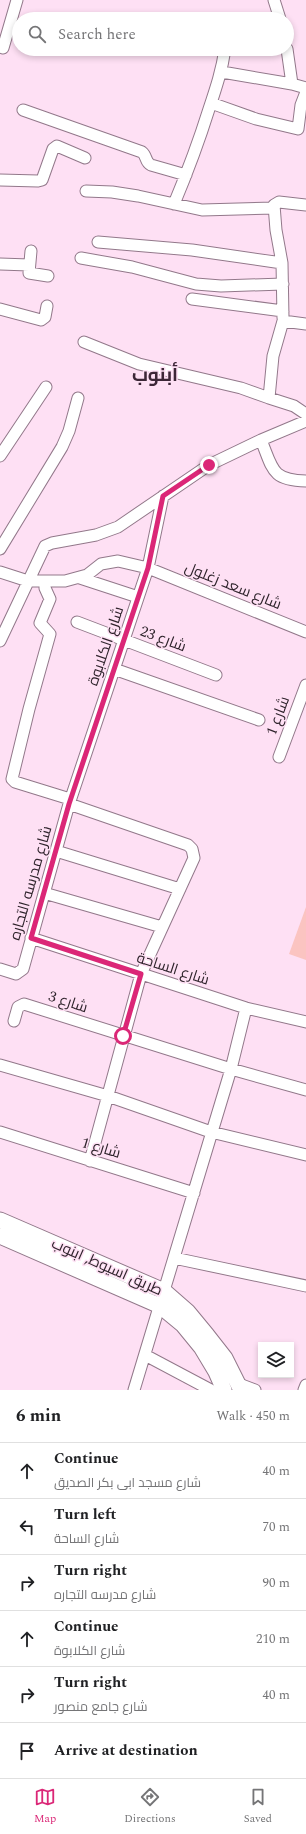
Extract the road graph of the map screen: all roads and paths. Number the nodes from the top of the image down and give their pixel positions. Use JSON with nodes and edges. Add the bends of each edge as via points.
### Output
{"nodes":[{"id":1,"x":17,"y":0,"type":"edge"},
{"id":2,"x":274,"y":0,"type":"edge"},
{"id":3,"x":14,"y":12,"type":"edge"},
{"id":4,"x":278,"y":12,"type":"edge"},
{"id":5,"x":12,"y":17,"type":"edge"},
{"id":6,"x":3,"y":48,"type":"dead end"},
{"id":7,"x":224,"y":56,"type":"edge"},
{"id":8,"x":288,"y":56,"type":"edge"},
{"id":9,"x":222,"y":72,"type":"junction"},
{"id":10,"x":292,"y":84,"type":"junction"},
{"id":11,"x":306,"y":88,"type":"edge"},
{"id":12,"x":306,"y":92,"type":"edge"},
{"id":13,"x":211,"y":103,"type":"junction"},
{"id":14,"x":23,"y":110,"type":"dead end"},
{"id":15,"x":302,"y":130,"type":"edge"},
{"id":16,"x":85,"y":158,"type":"dead end"},
{"id":17,"x":186,"y":174,"type":"junction"},
{"id":18,"x":0,"y":180,"type":"edge"},
{"id":19,"x":86,"y":191,"type":"dead end"},
{"id":20,"x":174,"y":204,"type":"junction"},
{"id":21,"x":306,"y":205,"type":"edge"},
{"id":22,"x":274,"y":208,"type":"junction"},
{"id":23,"x":98,"y":242,"type":"dead end"},
{"id":24,"x":31,"y":251,"type":"dead end"},
{"id":25,"x":81,"y":258,"type":"dead end"},
{"id":26,"x":282,"y":262,"type":"junction"},
{"id":27,"x":0,"y":264,"type":"edge"},
{"id":28,"x":29,"y":265,"type":"junction"},
{"id":29,"x":48,"y":276,"type":"dead end"},
{"id":30,"x":283,"y":284,"type":"junction"},
{"id":31,"x":192,"y":299,"type":"dead end"},
{"id":32,"x":47,"y":306,"type":"dead end"},
{"id":33,"x":0,"y":309,"type":"edge"},
{"id":34,"x":283,"y":316,"type":"junction"},
{"id":35,"x":306,"y":324,"type":"edge"},
{"id":36,"x":84,"y":342,"type":"dead end"},
{"id":37,"x":46,"y":387,"type":"dead end"},
{"id":38,"x":78,"y":398,"type":"dead end"},
{"id":39,"x":269,"y":398,"type":"junction"},
{"id":40,"x":306,"y":414,"type":"edge"},
{"id":41,"x":306,"y":421,"type":"edge"},
{"id":42,"x":261,"y":440,"type":"junction"},
{"id":43,"x":0,"y":456,"type":"edge"},
{"id":44,"x":306,"y":482,"type":"edge"},
{"id":45,"x":163,"y":496,"type":"junction"},
{"id":46,"x":0,"y":549,"type":"edge"},
{"id":47,"x":148,"y":568,"type":"junction"},
{"id":48,"x":0,"y":572,"type":"edge"},
{"id":49,"x":80,"y":578,"type":"junction"},
{"id":50,"x":28,"y":582,"type":"junction"},
{"id":51,"x":45,"y":582,"type":"junction"},
{"id":52,"x":138,"y":597,"type":"junction"},
{"id":53,"x":78,"y":622,"type":"dead end"},
{"id":54,"x":306,"y":632,"type":"edge"},
{"id":55,"x":124,"y":640,"type":"junction"},
{"id":56,"x":0,"y":642,"type":"edge"},
{"id":57,"x":114,"y":669,"type":"junction"},
{"id":58,"x":216,"y":675,"type":"dead end"},
{"id":59,"x":306,"y":685,"type":"edge"},
{"id":60,"x":258,"y":720,"type":"dead end"},
{"id":61,"x":279,"y":757,"type":"dead end"},
{"id":62,"x":70,"y":802,"type":"junction"},
{"id":63,"x":56,"y":851,"type":"junction"},
{"id":64,"x":180,"y":889,"type":"junction"},
{"id":65,"x":44,"y":894,"type":"junction"},
{"id":66,"x":162,"y":927,"type":"junction"},
{"id":67,"x":31,"y":938,"type":"junction"},
{"id":68,"x":0,"y":969,"type":"edge"},
{"id":69,"x":141,"y":974,"type":"junction"},
{"id":70,"x":246,"y":1008,"type":"junction"},
{"id":71,"x":14,"y":1021,"type":"dead end"},
{"id":72,"x":306,"y":1022,"type":"edge"},
{"id":73,"x":123,"y":1036,"type":"junction"},
{"id":74,"x":0,"y":1065,"type":"edge"},
{"id":75,"x":231,"y":1070,"type":"junction"},
{"id":76,"x":306,"y":1090,"type":"edge"},
{"id":77,"x":108,"y":1096,"type":"junction"},
{"id":78,"x":0,"y":1132,"type":"edge"},
{"id":79,"x":211,"y":1132,"type":"junction"},
{"id":80,"x":306,"y":1155,"type":"edge"},
{"id":81,"x":90,"y":1160,"type":"junction"},
{"id":82,"x":194,"y":1193,"type":"junction"},
{"id":83,"x":0,"y":1220,"type":"edge"},
{"id":84,"x":0,"y":1236,"type":"edge"},
{"id":85,"x":174,"y":1258,"type":"junction"},
{"id":86,"x":306,"y":1286,"type":"edge"},
{"id":87,"x":164,"y":1291,"type":"junction"},
{"id":88,"x":160,"y":1306,"type":"junction"},
{"id":89,"x":145,"y":1355,"type":"junction"},
{"id":90,"x":306,"y":1385,"type":"edge"},
{"id":91,"x":240,"y":1387,"type":"edge"},
{"id":92,"x":134,"y":1390,"type":"edge"},
{"id":93,"x":211,"y":1390,"type":"edge"},
{"id":94,"x":224,"y":1390,"type":"edge"},
{"id":95,"x":255,"y":1390,"type":"edge"},
{"id":96,"x":304,"y":1390,"type":"edge"}],
"edges":[{"from":1,"to":3,"type":"street"},
{"from":2,"to":4,"type":"street"},
{"from":5,"to":6,"type":"street"},
{"from":7,"to":9,"type":"street"},
{"from":8,"to":10,"type":"street"},
{"from":9,"to":10,"type":"street"},
{"from":9,"to":13,"type":"street"},
{"from":10,"to":11,"type":"street"},
{"from":12,"to":15,"type":"street","via":[[301,105]]},
{"from":13,"to":15,"type":"street","via":[[256,119]]},
{"from":13,"to":17,"type":"street"},
{"from":14,"to":17,"type":"street","via":[[142,152],[149,164]]},
{"from":16,"to":18,"type":"street","via":[[57,146],[53,149],[44,178],[40,181]]},
{"from":17,"to":20,"type":"street"},
{"from":19,"to":20,"type":"street","via":[[112,192]]},
{"from":20,"to":22,"type":"street","via":[[202,210]]},
{"from":21,"to":22,"type":"street","via":[[279,202]]},
{"from":22,"to":26,"type":"street"},
{"from":23,"to":26,"type":"street","via":[[192,250]]},
{"from":24,"to":28,"type":"street"},
{"from":25,"to":30,"type":"street","via":[[138,268],[196,284]]},
{"from":26,"to":30,"type":"street"},
{"from":27,"to":28,"type":"street"},
{"from":28,"to":29,"type":"street","via":[[30,274]]},
{"from":30,"to":34,"type":"street"},
{"from":31,"to":34,"type":"street"},
{"from":32,"to":33,"type":"street","via":[[45,317],[41,320]]},
{"from":34,"to":35,"type":"street"},
{"from":34,"to":39,"type":"street","via":[[273,356]]},
{"from":36,"to":39,"type":"street","via":[[139,364],[234,386]]},
{"from":37,"to":43,"type":"street"},
{"from":38,"to":46,"type":"street","via":[[62,447]]},
{"from":39,"to":40,"type":"street","via":[[297,407]]},
{"from":41,"to":42,"type":"street"},
{"from":42,"to":44,"type":"street","via":[[278,475],[288,481]]},
{"from":42,"to":45,"type":"street","via":[[209,465]]},
{"from":45,"to":47,"type":"street","name":"شارع الكلابوة"},
{"from":45,"to":50,"type":"street","via":[[111,530],[46,546]]},
{"from":47,"to":49,"type":"street","name":"شارع سعد زغلول","via":[[118,561],[110,562],[101,564]]},
{"from":47,"to":52,"type":"street","name":"شارع الكلابوة"},
{"from":47,"to":54,"type":"street","name":"شارع سعد زغلول"},
{"from":48,"to":50,"type":"street"},
{"from":49,"to":51,"type":"street"},
{"from":49,"to":52,"type":"street"},
{"from":50,"to":51,"type":"street"},
{"from":50,"to":56,"type":"street"},
{"from":51,"to":62,"type":"street","via":[[50,599],[40,623],[50,634],[12,779],[14,782]]},
{"from":52,"to":55,"type":"street","name":"شارع الكلابوة"},
{"from":53,"to":55,"type":"street","name":"شارع 23"},
{"from":55,"to":57,"type":"street","name":"شارع الكلابوة"},
{"from":55,"to":58,"type":"street","name":"شارع 23"},
{"from":57,"to":60,"type":"street"},
{"from":57,"to":62,"type":"street","name":"شارع الكلابوة"},
{"from":59,"to":61,"type":"street","name":"شارع 1"},
{"from":62,"to":63,"type":"street","name":"شارع مدرسه التجاره"},
{"from":62,"to":64,"type":"street","via":[[188,845],[194,858]]},
{"from":63,"to":64,"type":"street"},
{"from":63,"to":65,"type":"street","name":"شارع مدرسه التجاره"},
{"from":64,"to":66,"type":"street"},
{"from":65,"to":66,"type":"street"},
{"from":65,"to":67,"type":"street","name":"شارع مدرسه التجاره"},
{"from":66,"to":69,"type":"street"},
{"from":67,"to":68,"type":"street","name":"شارع مدرسه التجاره","via":[[21,972],[16,974]]},
{"from":67,"to":69,"type":"street","name":"شارع الساحة"},
{"from":69,"to":70,"type":"street","name":"شارع الساحة"},
{"from":69,"to":73,"type":"street"},
{"from":70,"to":72,"type":"street","name":"شارع الساحة"},
{"from":70,"to":75,"type":"street"},
{"from":71,"to":73,"type":"street","name":"شارع 3","via":[[18,1007],[24,1004]]},
{"from":73,"to":75,"type":"street","name":"شارع 3"},
{"from":73,"to":77,"type":"street"},
{"from":74,"to":77,"type":"street"},
{"from":75,"to":76,"type":"street","name":"شارع 3"},
{"from":75,"to":79,"type":"street"},
{"from":77,"to":79,"type":"street"},
{"from":77,"to":81,"type":"street"},
{"from":78,"to":81,"type":"street","name":"شارع 1"},
{"from":79,"to":80,"type":"street"},
{"from":79,"to":82,"type":"street"},
{"from":81,"to":82,"type":"street","name":"شارع 1"},
{"from":82,"to":85,"type":"street"},
{"from":83,"to":87,"type":"main road","name":"طريق اسيوط, ابنوب"},
{"from":84,"to":88,"type":"main road","name":"طريق اسيوط, ابنوب"},
{"from":85,"to":86,"type":"street"},
{"from":85,"to":87,"type":"street"},
{"from":87,"to":88,"type":"street"},
{"from":87,"to":91,"type":"main road","name":"طريق اسيوط, ابنوب","via":[[188,1312],[208,1335],[225,1358]]},
{"from":88,"to":89,"type":"street"},
{"from":88,"to":94,"type":"main road","name":"طريق اسيوط, ابنوب","via":[[183,1325],[202,1347]]},
{"from":89,"to":92,"type":"street"},
{"from":89,"to":93,"type":"street"},
{"from":90,"to":96,"type":"street"},
{"from":91,"to":95,"type":"street"}]}
